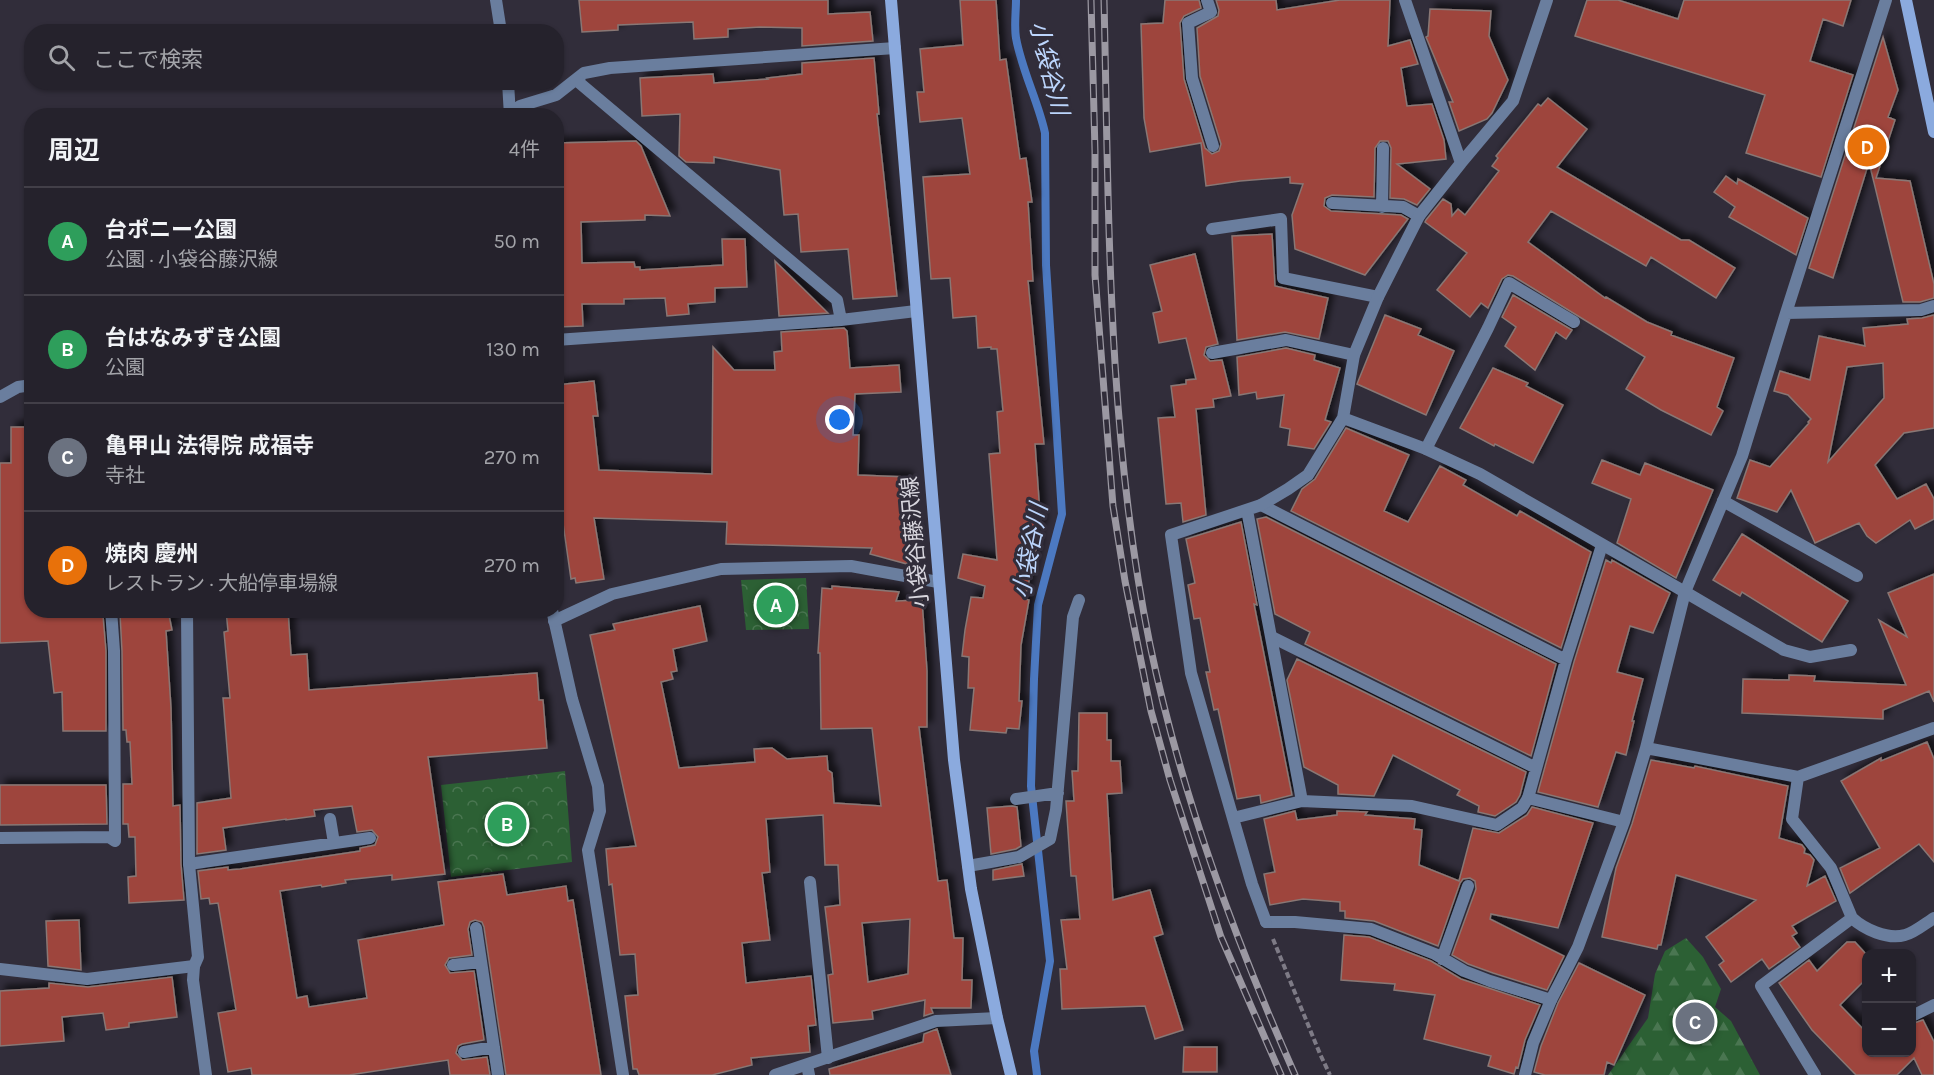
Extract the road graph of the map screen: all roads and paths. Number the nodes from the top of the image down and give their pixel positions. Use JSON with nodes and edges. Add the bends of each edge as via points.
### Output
{"nodes":[{"id":1,"x":496,"y":0,"type":"edge"},
{"id":2,"x":891,"y":0,"type":"edge"},
{"id":3,"x":1207,"y":0,"type":"edge"},
{"id":4,"x":1405,"y":0,"type":"edge"},
{"id":5,"x":1547,"y":0,"type":"edge"},
{"id":6,"x":1886,"y":0,"type":"edge"},
{"id":7,"x":1906,"y":0,"type":"edge"},
{"id":8,"x":500,"y":24,"type":"edge"},
{"id":9,"x":895,"y":48,"type":"junction"},
{"id":10,"x":576,"y":80,"type":"junction"},
{"id":11,"x":564,"y":89,"type":"edge"},
{"id":12,"x":508,"y":90,"type":"edge"},
{"id":13,"x":563,"y":90,"type":"edge"},
{"id":14,"x":510,"y":108,"type":"edge"},
{"id":15,"x":518,"y":108,"type":"edge"},
{"id":16,"x":1934,"y":132,"type":"edge"},
{"id":17,"x":1213,"y":146,"type":"dead end"},
{"id":18,"x":1383,"y":148,"type":"dead end"},
{"id":19,"x":1461,"y":163,"type":"junction"},
{"id":20,"x":1332,"y":203,"type":"dead end"},
{"id":21,"x":1382,"y":207,"type":"junction"},
{"id":22,"x":1419,"y":216,"type":"junction"},
{"id":23,"x":1212,"y":229,"type":"dead end"},
{"id":24,"x":1378,"y":297,"type":"junction"},
{"id":25,"x":1934,"y":306,"type":"edge"},
{"id":26,"x":916,"y":311,"type":"junction"},
{"id":27,"x":1786,"y":313,"type":"junction"},
{"id":28,"x":842,"y":320,"type":"junction"},
{"id":29,"x":1574,"y":322,"type":"dead end"},
{"id":30,"x":564,"y":339,"type":"edge"},
{"id":31,"x":1212,"y":353,"type":"dead end"},
{"id":32,"x":1354,"y":356,"type":"junction"},
{"id":33,"x":24,"y":386,"type":"edge"},
{"id":34,"x":0,"y":397,"type":"edge"},
{"id":35,"x":1343,"y":418,"type":"junction"},
{"id":36,"x":1426,"y":449,"type":"junction"},
{"id":37,"x":1724,"y":501,"type":"junction"},
{"id":38,"x":1261,"y":505,"type":"junction"},
{"id":39,"x":1247,"y":510,"type":"junction"},
{"id":40,"x":1602,"y":545,"type":"junction"},
{"id":41,"x":1857,"y":576,"type":"dead end"},
{"id":42,"x":938,"y":582,"type":"junction"},
{"id":43,"x":1685,"y":592,"type":"junction"},
{"id":44,"x":1079,"y":600,"type":"dead end"},
{"id":45,"x":564,"y":612,"type":"edge"},
{"id":46,"x":112,"y":618,"type":"edge"},
{"id":47,"x":187,"y":618,"type":"edge"},
{"id":48,"x":553,"y":618,"type":"edge"},
{"id":49,"x":1272,"y":637,"type":"junction"},
{"id":50,"x":1851,"y":650,"type":"dead end"},
{"id":51,"x":1566,"y":660,"type":"junction"},
{"id":52,"x":1934,"y":728,"type":"edge"},
{"id":53,"x":1646,"y":748,"type":"junction"},
{"id":54,"x":1536,"y":768,"type":"junction"},
{"id":55,"x":1798,"y":777,"type":"junction"},
{"id":56,"x":1058,"y":793,"type":"junction"},
{"id":57,"x":1528,"y":798,"type":"junction"},
{"id":58,"x":1016,"y":799,"type":"dead end"},
{"id":59,"x":1302,"y":801,"type":"junction"},
{"id":60,"x":1233,"y":818,"type":"junction"},
{"id":61,"x":330,"y":819,"type":"dead end"},
{"id":62,"x":1624,"y":822,"type":"junction"},
{"id":63,"x":0,"y":838,"type":"edge"},
{"id":64,"x":370,"y":838,"type":"dead end"},
{"id":65,"x":334,"y":843,"type":"junction"},
{"id":66,"x":189,"y":864,"type":"junction"},
{"id":67,"x":968,"y":866,"type":"junction"},
{"id":68,"x":810,"y":882,"type":"dead end"},
{"id":69,"x":1468,"y":886,"type":"dead end"},
{"id":70,"x":1852,"y":918,"type":"junction"},
{"id":71,"x":1934,"y":918,"type":"edge"},
{"id":72,"x":1266,"y":922,"type":"junction"},
{"id":73,"x":476,"y":928,"type":"dead end"},
{"id":74,"x":1442,"y":959,"type":"junction"},
{"id":75,"x":481,"y":962,"type":"junction"},
{"id":76,"x":194,"y":966,"type":"junction"},
{"id":77,"x":453,"y":966,"type":"dead end"},
{"id":78,"x":0,"y":969,"type":"edge"},
{"id":79,"x":1551,"y":1000,"type":"junction"},
{"id":80,"x":1934,"y":1005,"type":"edge"},
{"id":81,"x":1916,"y":1014,"type":"edge"},
{"id":82,"x":997,"y":1018,"type":"junction"},
{"id":83,"x":494,"y":1047,"type":"junction"},
{"id":84,"x":464,"y":1052,"type":"dead end"},
{"id":85,"x":828,"y":1058,"type":"junction"},
{"id":86,"x":808,"y":1070,"type":"edge"},
{"id":87,"x":206,"y":1075,"type":"edge"},
{"id":88,"x":498,"y":1075,"type":"edge"},
{"id":89,"x":623,"y":1075,"type":"edge"},
{"id":90,"x":775,"y":1075,"type":"edge"},
{"id":91,"x":1011,"y":1075,"type":"edge"},
{"id":92,"x":1330,"y":1075,"type":"edge"},
{"id":93,"x":1525,"y":1075,"type":"edge"},
{"id":94,"x":1815,"y":1075,"type":"edge"}],
"edges":[{"from":1,"to":8,"type":"street"},
{"from":2,"to":9,"type":"main road","name":"小袋谷藤沢線"},
{"from":3,"to":17,"type":"street","via":[[1211,12],[1188,23],[1192,78]]},
{"from":4,"to":19,"type":"street"},
{"from":5,"to":19,"type":"street","via":[[1513,101]]},
{"from":6,"to":27,"type":"street"},
{"from":7,"to":16,"type":"main road"},
{"from":9,"to":10,"type":"street","via":[[610,68],[584,73]]},
{"from":9,"to":26,"type":"main road","name":"小袋谷藤沢線"},
{"from":10,"to":11,"type":"street"},
{"from":10,"to":28,"type":"street","via":[[837,300]]},
{"from":12,"to":14,"type":"street"},
{"from":13,"to":15,"type":"street"},
{"from":18,"to":21,"type":"street"},
{"from":19,"to":22,"type":"street"},
{"from":20,"to":21,"type":"street"},
{"from":21,"to":22,"type":"street","via":[[1403,207]]},
{"from":22,"to":24,"type":"street"},
{"from":23,"to":24,"type":"street","via":[[1281,219],[1283,278]]},
{"from":24,"to":32,"type":"street"},
{"from":25,"to":27,"type":"street","via":[[1921,310]]},
{"from":26,"to":28,"type":"street"},
{"from":26,"to":42,"type":"main road","name":"小袋谷藤沢線"},
{"from":27,"to":37,"type":"street","via":[[1742,456]]},
{"from":28,"to":30,"type":"street"},
{"from":29,"to":36,"type":"street","via":[[1509,283]]},
{"from":31,"to":32,"type":"street","via":[[1286,340]]},
{"from":32,"to":35,"type":"street"},
{"from":33,"to":34,"type":"street"},
{"from":35,"to":36,"type":"street"},
{"from":35,"to":38,"type":"street","via":[[1308,475]]},
{"from":36,"to":40,"type":"street","via":[[1480,474]]},
{"from":37,"to":41,"type":"street"},
{"from":37,"to":43,"type":"street"},
{"from":38,"to":39,"type":"street"},
{"from":38,"to":51,"type":"street"},
{"from":39,"to":49,"type":"street"},
{"from":39,"to":60,"type":"street","via":[[1171,535],[1191,673]]},
{"from":40,"to":43,"type":"street"},
{"from":40,"to":51,"type":"street"},
{"from":42,"to":45,"type":"street","via":[[850,566],[721,569],[612,594]]},
{"from":42,"to":67,"type":"main road","name":"小袋谷藤沢線"},
{"from":43,"to":50,"type":"street","via":[[1784,650],[1809,657]]},
{"from":43,"to":53,"type":"street"},
{"from":44,"to":56,"type":"street","via":[[1073,617]]},
{"from":46,"to":63,"type":"street","via":[[115,841],[108,837]]},
{"from":47,"to":66,"type":"street"},
{"from":48,"to":89,"type":"street","via":[[598,786],[600,811],[588,850]]},
{"from":49,"to":54,"type":"street"},
{"from":49,"to":59,"type":"street"},
{"from":51,"to":54,"type":"street"},
{"from":52,"to":55,"type":"street"},
{"from":53,"to":55,"type":"street"},
{"from":53,"to":62,"type":"street"},
{"from":54,"to":57,"type":"street"},
{"from":55,"to":70,"type":"street","via":[[1792,819],[1831,868]]},
{"from":56,"to":58,"type":"street"},
{"from":56,"to":67,"type":"street","via":[[1050,839],[1019,857]]},
{"from":57,"to":59,"type":"street","via":[[1522,808],[1497,825],[1412,806]]},
{"from":57,"to":62,"type":"street"},
{"from":59,"to":60,"type":"street"},
{"from":60,"to":72,"type":"street"},
{"from":61,"to":65,"type":"street"},
{"from":62,"to":79,"type":"street","via":[[1578,948]]},
{"from":64,"to":65,"type":"street"},
{"from":65,"to":66,"type":"street"},
{"from":66,"to":76,"type":"street","via":[[198,957]]},
{"from":67,"to":82,"type":"main road","name":"小袋谷藤沢線"},
{"from":68,"to":85,"type":"street"},
{"from":69,"to":74,"type":"street"},
{"from":70,"to":71,"type":"street","via":[[1864,929],[1905,935]]},
{"from":70,"to":94,"type":"street","via":[[1761,986]]},
{"from":72,"to":74,"type":"street","via":[[1371,929]]},
{"from":72,"to":92,"type":"path"},
{"from":73,"to":75,"type":"street"},
{"from":74,"to":79,"type":"street","via":[[1490,981]]},
{"from":75,"to":77,"type":"street"},
{"from":75,"to":83,"type":"street"},
{"from":76,"to":78,"type":"street","via":[[87,979]]},
{"from":76,"to":87,"type":"street"},
{"from":79,"to":93,"type":"street"},
{"from":80,"to":81,"type":"street"},
{"from":82,"to":85,"type":"street","via":[[936,1021]]},
{"from":82,"to":91,"type":"main road","name":"小袋谷藤沢線"},
{"from":83,"to":84,"type":"street"},
{"from":83,"to":88,"type":"street"},
{"from":85,"to":86,"type":"street"},
{"from":86,"to":90,"type":"street"}]}
